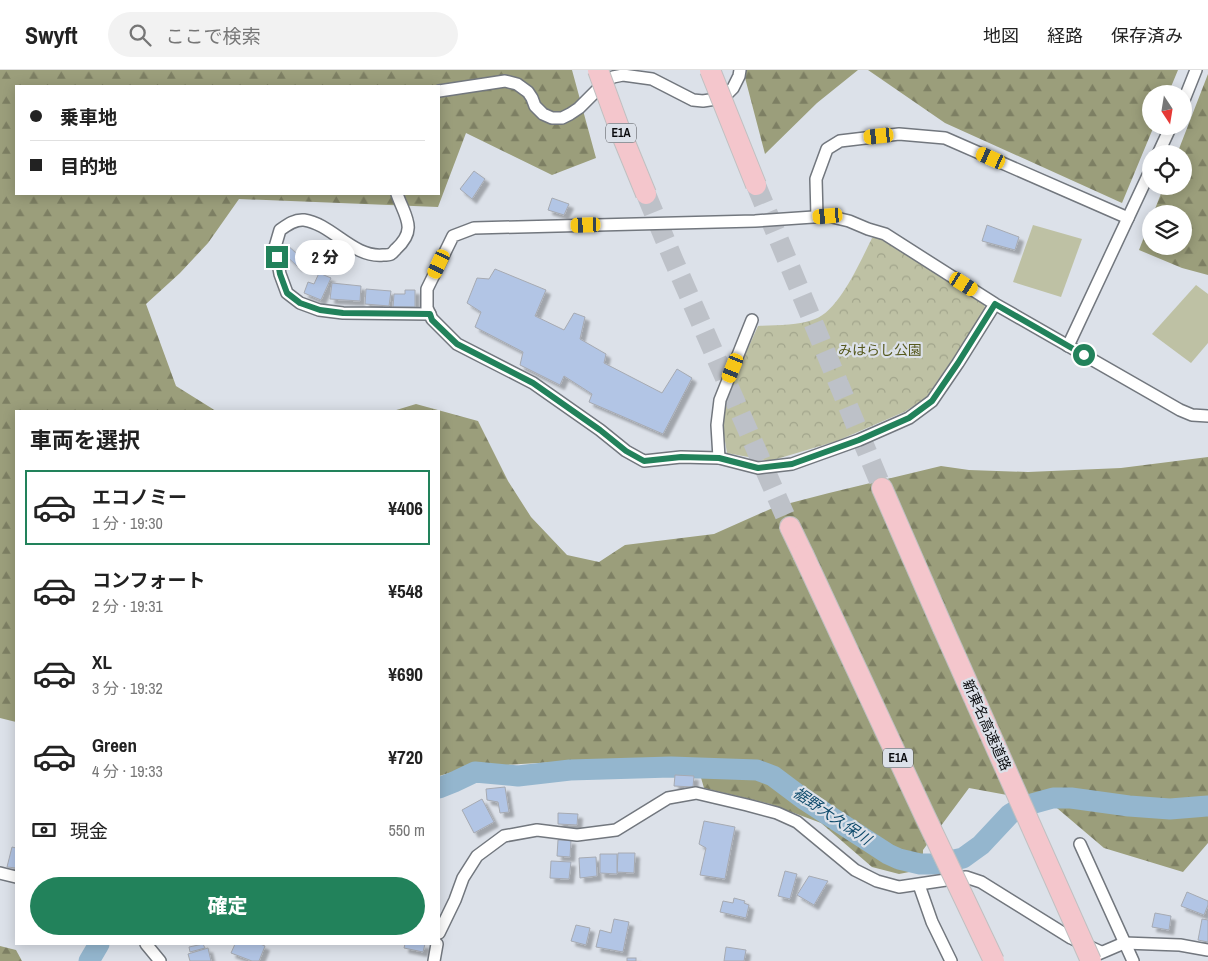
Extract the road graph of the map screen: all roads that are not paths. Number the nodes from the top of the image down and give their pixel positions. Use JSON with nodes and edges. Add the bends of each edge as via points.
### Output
{"nodes":[{"id":1,"x":598,"y":70,"type":"edge"},
{"id":2,"x":710,"y":70,"type":"edge"},
{"id":3,"x":740,"y":70,"type":"edge"},
{"id":4,"x":1196,"y":70,"type":"edge"},
{"id":5,"x":1190,"y":85,"type":"edge"},
{"id":6,"x":440,"y":90,"type":"edge"},
{"id":7,"x":756,"y":185,"type":"tunnel mouth"},
{"id":8,"x":1142,"y":188,"type":"edge"},
{"id":9,"x":646,"y":194,"type":"tunnel mouth"},
{"id":10,"x":397,"y":195,"type":"edge"},
{"id":11,"x":818,"y":217,"type":"junction"},
{"id":12,"x":1128,"y":218,"type":"junction"},
{"id":13,"x":995,"y":304,"type":"junction"},
{"id":14,"x":430,"y":314,"type":"junction"},
{"id":15,"x":752,"y":320,"type":"dead end"},
{"id":16,"x":1068,"y":346,"type":"junction"},
{"id":17,"x":1208,"y":416,"type":"edge"},
{"id":18,"x":719,"y":458,"type":"junction"},
{"id":19,"x":882,"y":488,"type":"tunnel mouth"},
{"id":20,"x":790,"y":527,"type":"tunnel mouth"},
{"id":21,"x":1080,"y":844,"type":"dead end"},
{"id":22,"x":0,"y":873,"type":"edge"},
{"id":23,"x":15,"y":877,"type":"edge"},
{"id":24,"x":919,"y":885,"type":"junction"},
{"id":25,"x":440,"y":931,"type":"edge"},
{"id":26,"x":1124,"y":943,"type":"junction"},
{"id":27,"x":147,"y":945,"type":"edge"},
{"id":28,"x":437,"y":945,"type":"edge"},
{"id":29,"x":1208,"y":950,"type":"edge"},
{"id":30,"x":1096,"y":957,"type":"edge"},
{"id":31,"x":160,"y":961,"type":"edge"},
{"id":32,"x":434,"y":961,"type":"edge"},
{"id":33,"x":951,"y":961,"type":"edge"},
{"id":34,"x":994,"y":961,"type":"edge"},
{"id":35,"x":1083,"y":961,"type":"edge"},
{"id":36,"x":1133,"y":961,"type":"edge"}],
"edges":[{"from":1,"to":9,"type":"highway","number":"E1A","bridge":true},
{"from":2,"to":7,"type":"highway","bridge":true},
{"from":3,"to":6,"type":"street","via":[[733,88],[726,95],[703,101],[694,100],[652,79],[623,75],[613,77],[579,108],[562,118],[543,114],[528,92],[505,81]]},
{"from":4,"to":5,"type":"street"},
{"from":8,"to":12,"type":"street"},
{"from":10,"to":14,"type":"street","via":[[408,224],[408,235],[390,255],[376,256],[360,251],[318,225],[303,220],[291,222],[280,230],[275,247],[280,274],[287,293],[300,303],[320,310]]},
{"from":11,"to":12,"type":"street","via":[[816,179],[828,149],[840,141],[899,134],[945,138]]},
{"from":11,"to":13,"type":"street","via":[[849,221],[884,234]]},
{"from":11,"to":14,"type":"street","via":[[755,222],[474,228],[453,236],[427,289]]},
{"from":12,"to":16,"type":"street"},
{"from":13,"to":16,"type":"street"},
{"from":13,"to":18,"type":"street","via":[[932,401],[909,418],[792,464],[758,468]]},
{"from":14,"to":18,"type":"street","via":[[432,320],[457,344],[533,383],[644,461],[681,457]]},
{"from":15,"to":18,"type":"street","via":[[720,400],[717,425]]},
{"from":16,"to":17,"type":"street","via":[[1180,410]]},
{"from":19,"to":30,"type":"highway","name":"新東名高速道路","bridge":true,"via":[[943,628]]},
{"from":20,"to":34,"type":"highway","number":"E1A","bridge":true},
{"from":21,"to":26,"type":"street"},
{"from":22,"to":23,"type":"street"},
{"from":24,"to":25,"type":"street","via":[[899,887],[855,870],[797,822],[777,813],[696,794],[668,798],[616,830],[577,835],[537,830],[504,836],[476,856]]},
{"from":24,"to":30,"type":"street","via":[[966,877],[981,882]]},
{"from":24,"to":33,"type":"street"},
{"from":26,"to":29,"type":"street"},
{"from":26,"to":30,"type":"street"},
{"from":26,"to":36,"type":"street"},
{"from":27,"to":31,"type":"street"},
{"from":28,"to":32,"type":"street"},
{"from":30,"to":35,"type":"street"}]}
